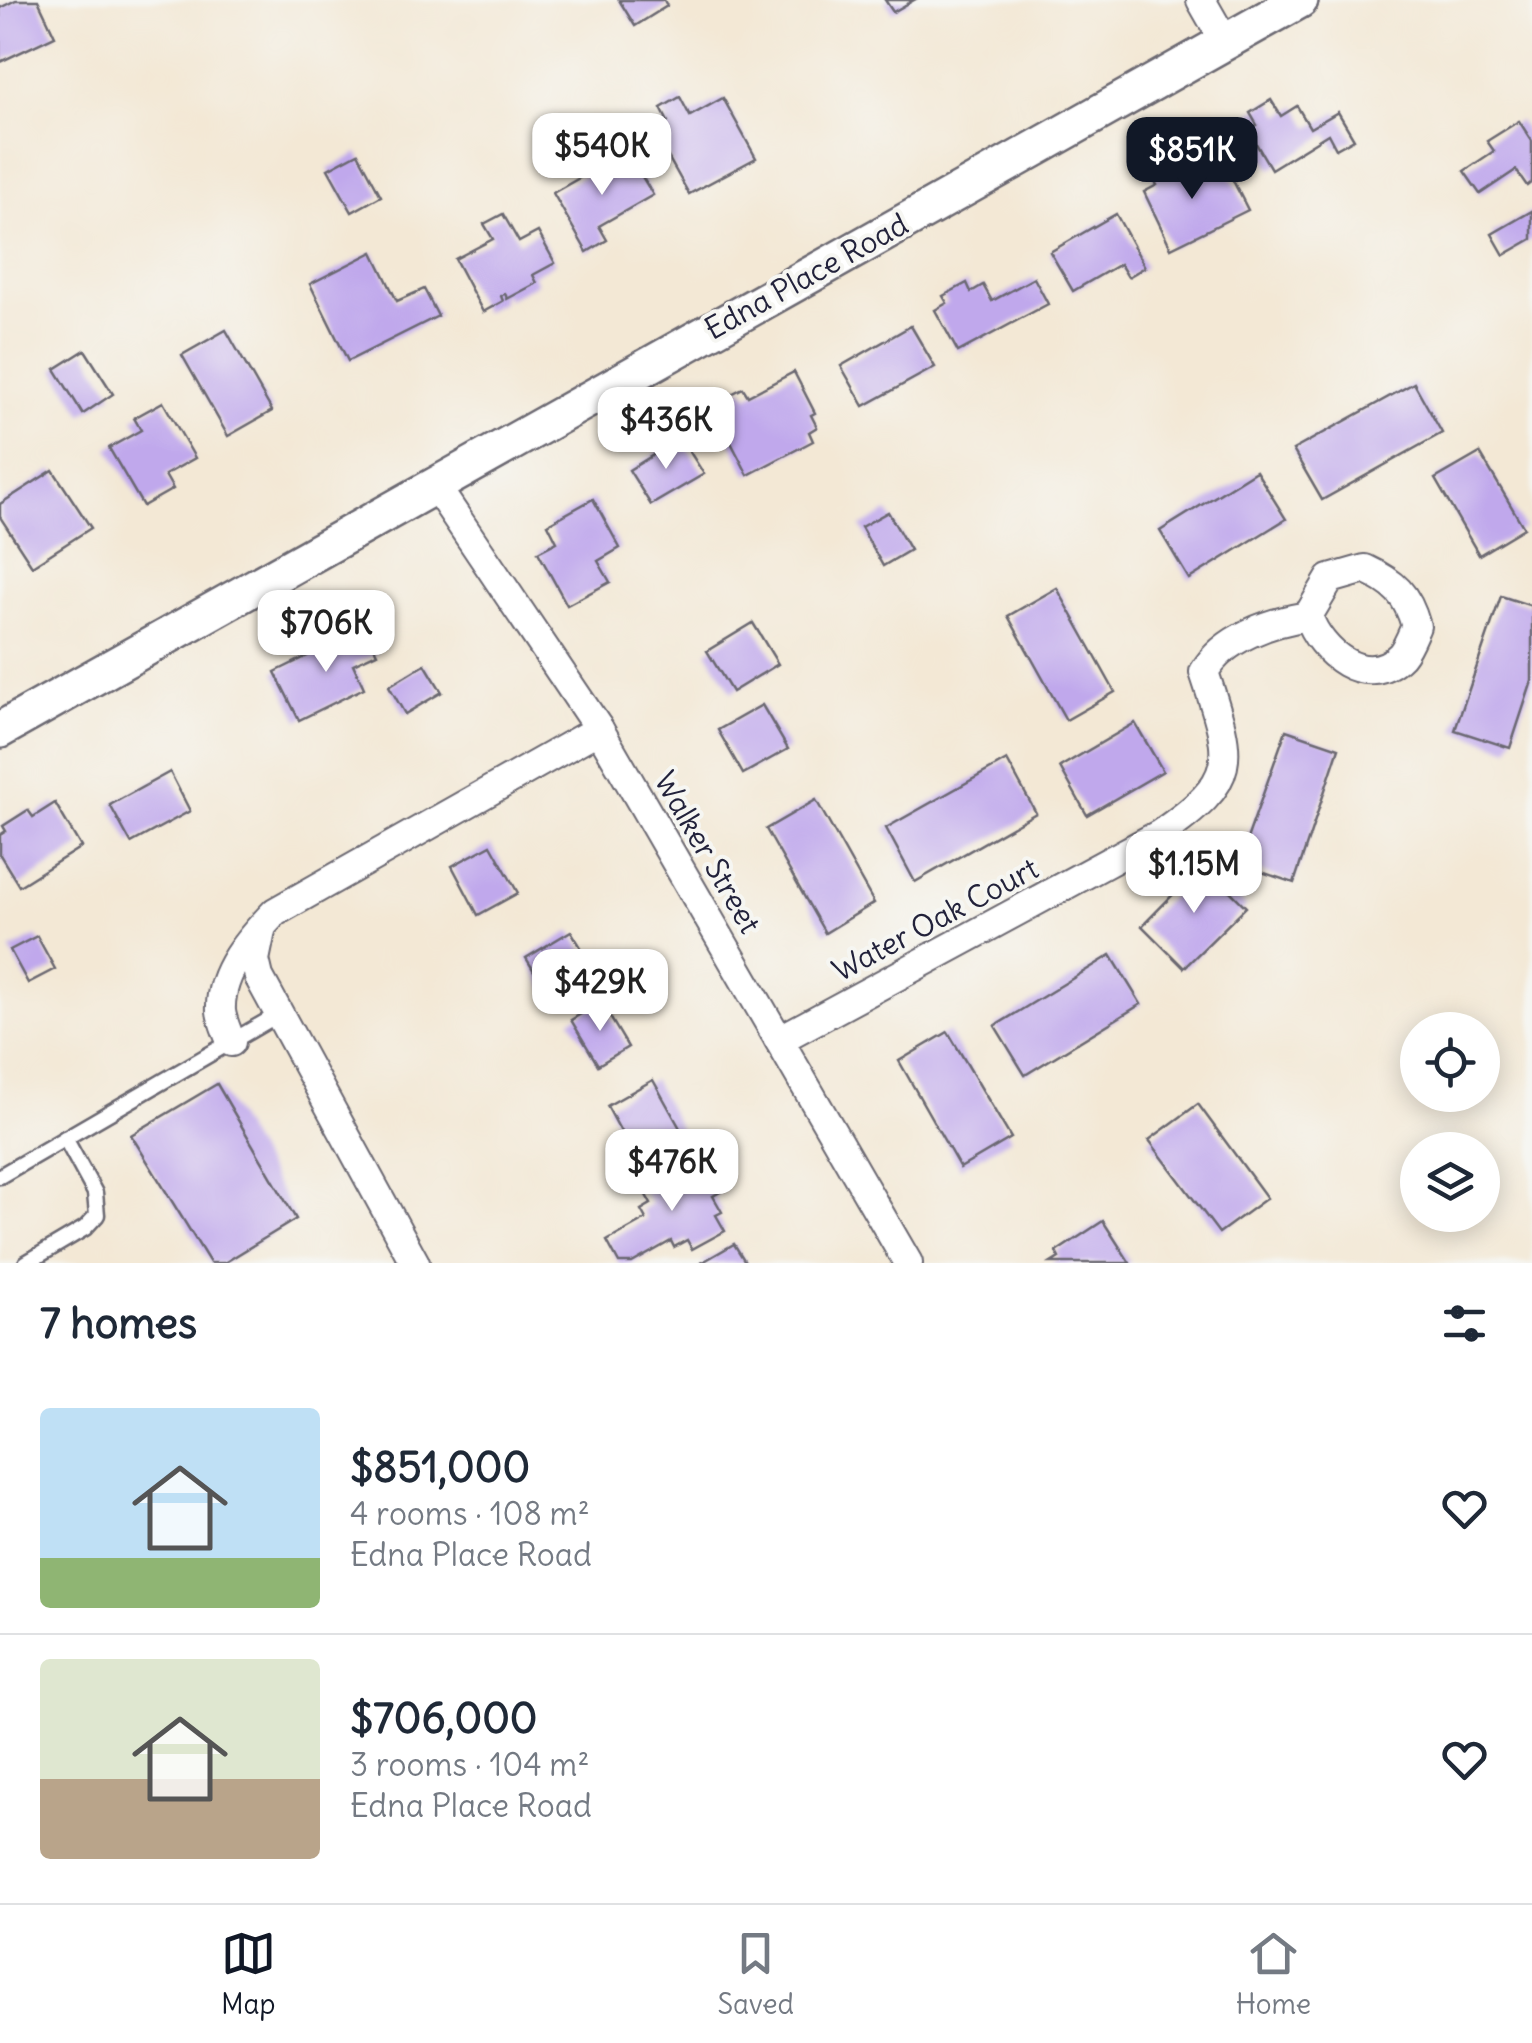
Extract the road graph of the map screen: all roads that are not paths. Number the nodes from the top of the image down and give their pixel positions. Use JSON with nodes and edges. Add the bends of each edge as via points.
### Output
{"nodes":[{"id":1,"x":1201,"y":0,"type":"edge"},
{"id":2,"x":1300,"y":0,"type":"edge"},
{"id":3,"x":1225,"y":42,"type":"junction"},
{"id":4,"x":434,"y":484,"type":"junction"},
{"id":5,"x":1308,"y":616,"type":"dead end"},
{"id":6,"x":599,"y":728,"type":"junction"},
{"id":7,"x":0,"y":730,"type":"edge"},
{"id":8,"x":264,"y":923,"type":"junction"},
{"id":9,"x":280,"y":1014,"type":"junction"},
{"id":10,"x":779,"y":1040,"type":"junction"},
{"id":11,"x":231,"y":1042,"type":"junction"},
{"id":12,"x":65,"y":1138,"type":"junction"},
{"id":13,"x":0,"y":1176,"type":"edge"},
{"id":14,"x":26,"y":1263,"type":"edge"},
{"id":15,"x":415,"y":1263,"type":"edge"},
{"id":16,"x":908,"y":1263,"type":"edge"}],
"edges":[{"from":1,"to":3,"type":"street"},
{"from":2,"to":3,"type":"street","name":"Edna Place Road"},
{"from":3,"to":4,"type":"street","name":"Edna Place Road"},
{"from":4,"to":6,"type":"street","name":"Walker Street"},
{"from":4,"to":7,"type":"street","name":"Edna Place Road"},
{"from":5,"to":10,"type":"street","name":"Water Oak Court","via":[[1273,621],[1212,658],[1204,672],[1226,755],[1217,786],[1192,812]]},
{"from":6,"to":8,"type":"street","via":[[346,868]]},
{"from":6,"to":10,"type":"street","name":"Walker Street"},
{"from":8,"to":9,"type":"street","via":[[255,960]]},
{"from":8,"to":11,"type":"street","via":[[235,958],[223,994],[221,1013]]},
{"from":9,"to":11,"type":"lane"},
{"from":9,"to":15,"type":"street"},
{"from":10,"to":16,"type":"street","name":"Walker Street"},
{"from":11,"to":12,"type":"lane"},
{"from":12,"to":13,"type":"lane"},
{"from":12,"to":14,"type":"lane","via":[[94,1192],[97,1215]]}]}
